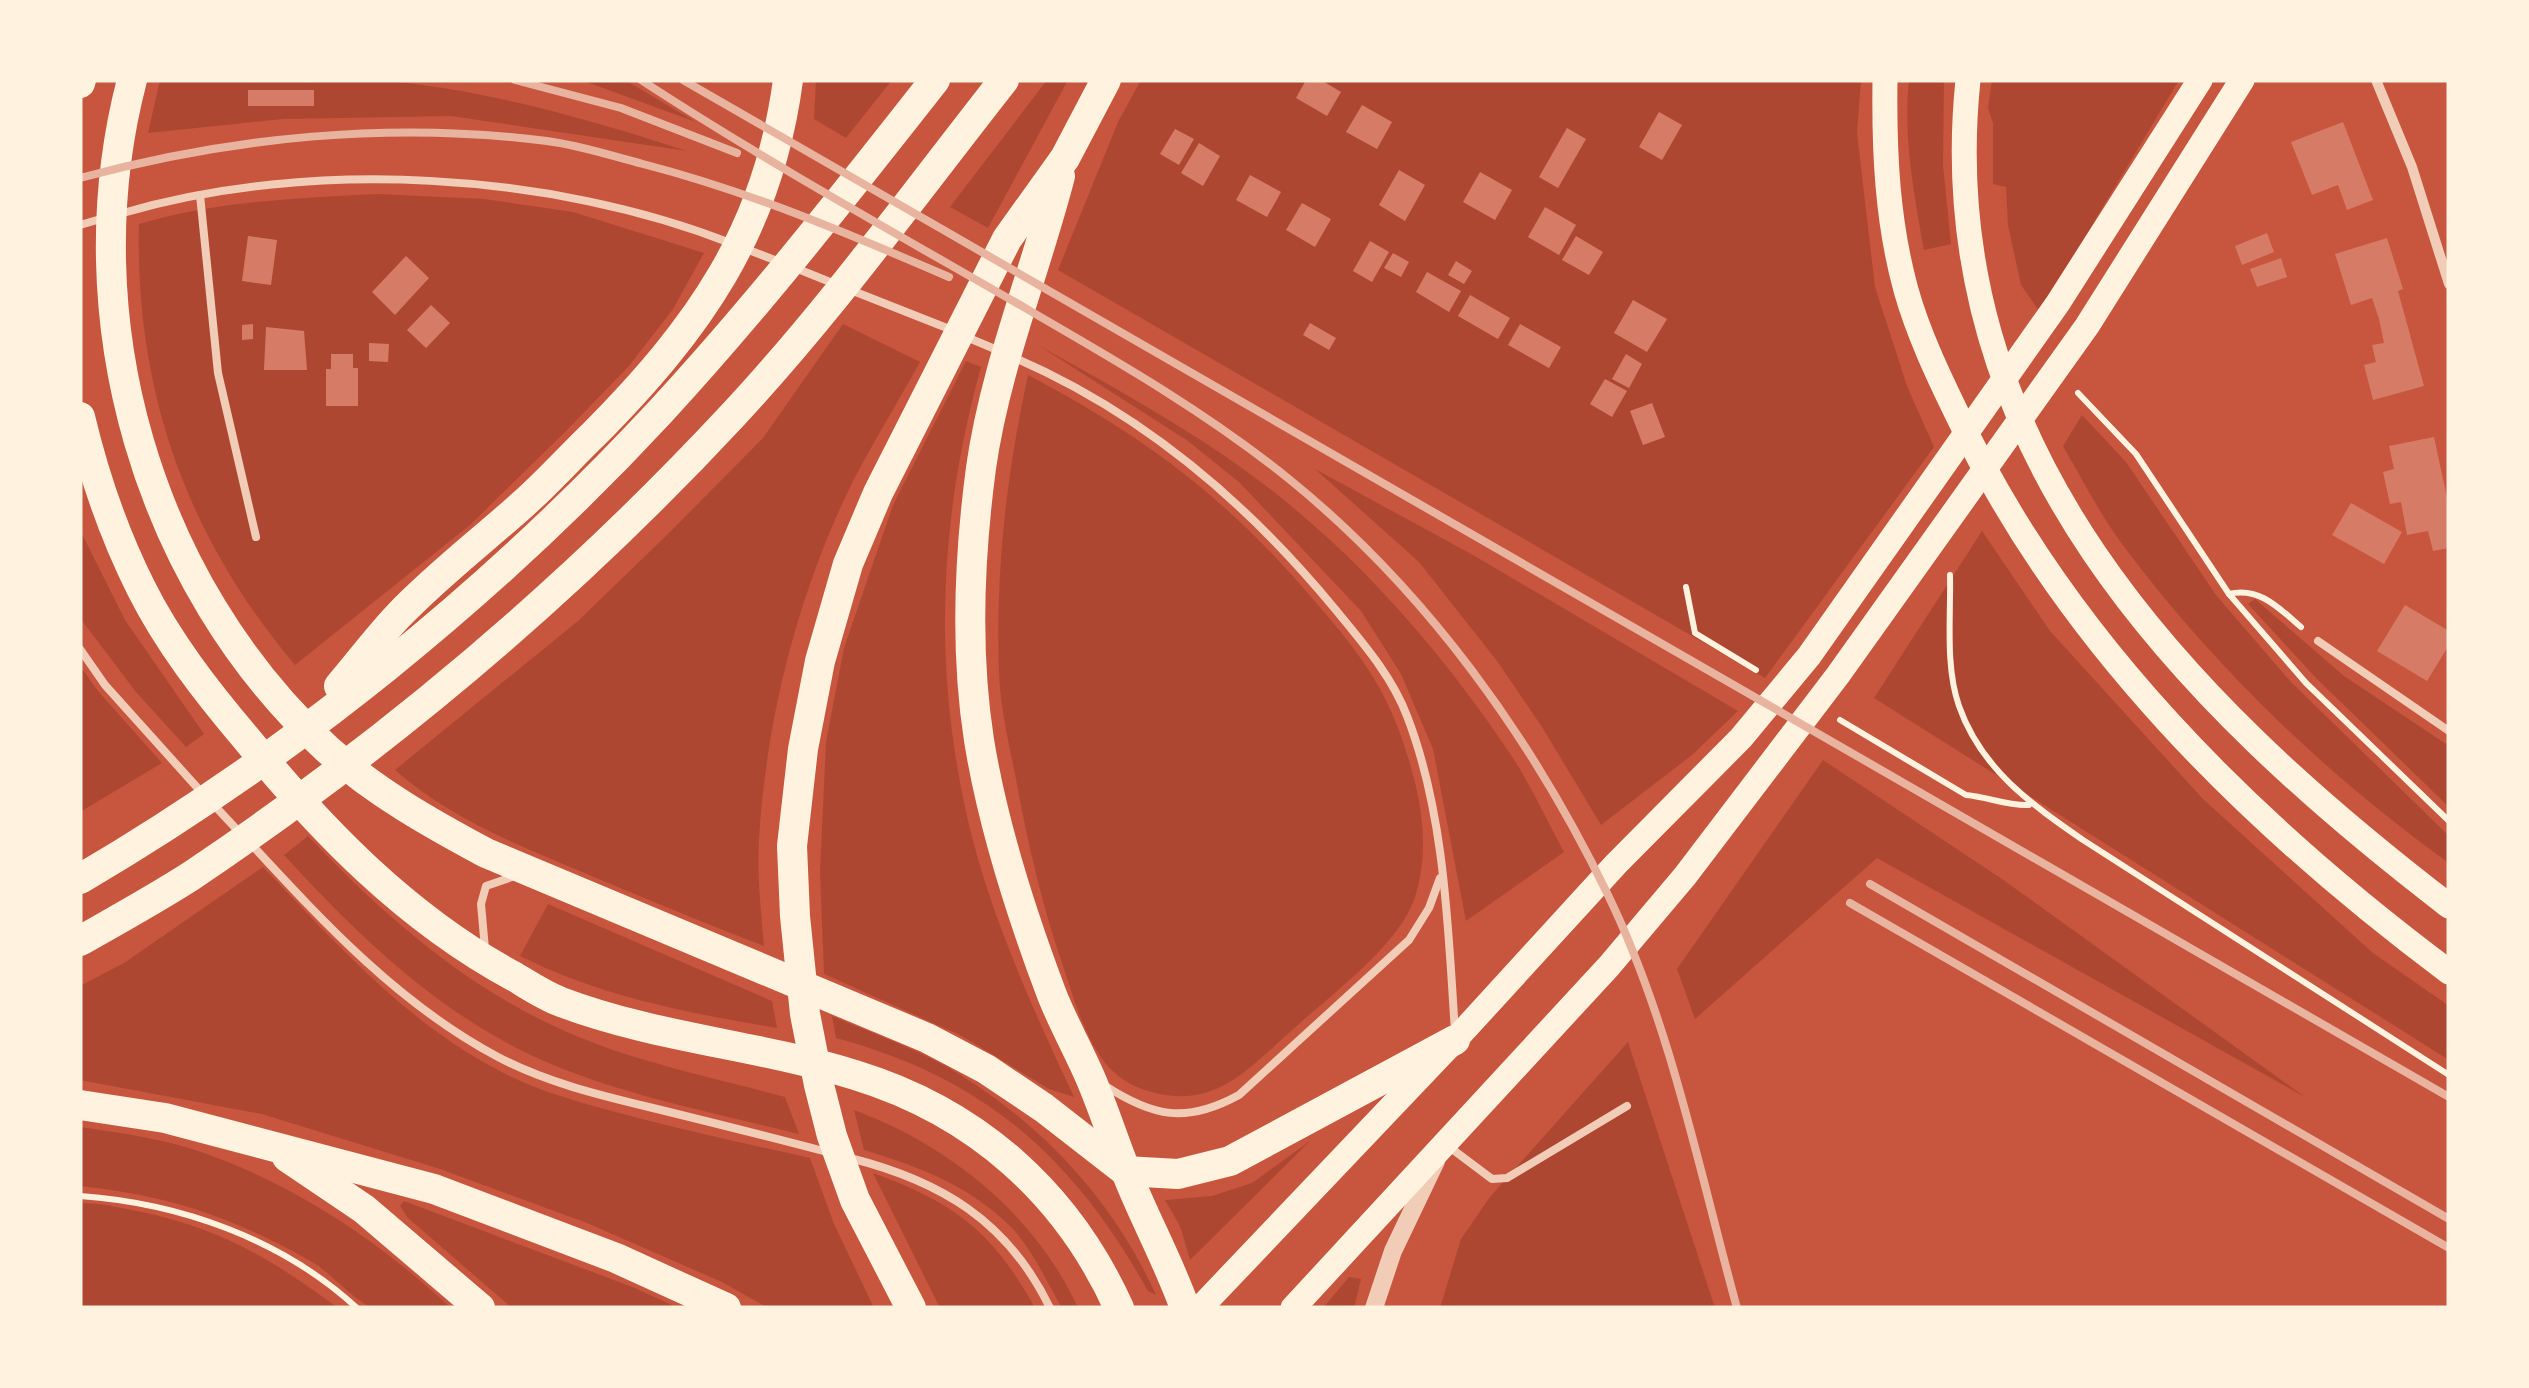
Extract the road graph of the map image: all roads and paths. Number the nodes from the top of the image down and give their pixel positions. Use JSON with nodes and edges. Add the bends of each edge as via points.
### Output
{"nodes":[{"id":1,"x":132,"y":80,"type":"edge"},
{"id":2,"x":788,"y":80,"type":"edge"},
{"id":3,"x":934,"y":80,"type":"edge"},
{"id":4,"x":1004,"y":80,"type":"edge"},
{"id":5,"x":1106,"y":80,"type":"edge"},
{"id":6,"x":1885,"y":80,"type":"edge"},
{"id":7,"x":1968,"y":80,"type":"edge"},
{"id":8,"x":2200,"y":80,"type":"edge"},
{"id":9,"x":2242,"y":80,"type":"edge"},
{"id":10,"x":2376,"y":80,"type":"edge"},
{"id":11,"x":1065,"y":158,"type":"junction"},
{"id":12,"x":200,"y":195,"type":"junction"},
{"id":13,"x":80,"y":225,"type":"edge"},
{"id":14,"x":2449,"y":284,"type":"edge"},
{"id":15,"x":2076,"y":391,"type":"dead end"},
{"id":16,"x":80,"y":418,"type":"edge"},
{"id":17,"x":256,"y":537,"type":"dead end"},
{"id":18,"x":1950,"y":566,"type":"dead end"},
{"id":19,"x":2229,"y":594,"type":"junction"},
{"id":20,"x":2318,"y":641,"type":"joint"},
{"id":21,"x":80,"y":649,"type":"edge"},
{"id":22,"x":303,"y":730,"type":"junction"},
{"id":23,"x":2449,"y":730,"type":"edge"},
{"id":24,"x":2449,"y":821,"type":"edge"},
{"id":25,"x":1441,"y":874,"type":"junction"},
{"id":26,"x":80,"y":879,"type":"edge"},
{"id":27,"x":546,"y":880,"type":"junction"},
{"id":28,"x":2449,"y":906,"type":"edge"},
{"id":29,"x":80,"y":941,"type":"edge"},
{"id":30,"x":486,"y":962,"type":"junction"},
{"id":31,"x":2449,"y":972,"type":"edge"},
{"id":32,"x":1455,"y":1040,"type":"junction"},
{"id":33,"x":2449,"y":1074,"type":"edge"},
{"id":34,"x":1089,"y":1075,"type":"junction"},
{"id":35,"x":80,"y":1105,"type":"edge"},
{"id":36,"x":1626,"y":1106,"type":"dead end"},
{"id":37,"x":1444,"y":1143,"type":"junction"},
{"id":38,"x":272,"y":1146,"type":"junction"},
{"id":39,"x":1125,"y":1171,"type":"junction"},
{"id":40,"x":80,"y":1196,"type":"edge"},
{"id":41,"x":356,"y":1308,"type":"edge"},
{"id":42,"x":480,"y":1308,"type":"edge"},
{"id":43,"x":726,"y":1308,"type":"edge"},
{"id":44,"x":911,"y":1308,"type":"edge"},
{"id":45,"x":1050,"y":1308,"type":"edge"},
{"id":46,"x":1119,"y":1308,"type":"edge"},
{"id":47,"x":1185,"y":1308,"type":"edge"},
{"id":48,"x":1200,"y":1308,"type":"edge"},
{"id":49,"x":1293,"y":1308,"type":"edge"},
{"id":50,"x":1374,"y":1308,"type":"edge"}],
"edges":[{"from":1,"to":27,"type":"highway","via":[[109,255],[120,358],[143,458],[201,588],[240,649],[327,749],[420,818]]},
{"from":2,"to":22,"type":"highway","via":[[764,186],[724,277],[680,340],[528,500],[399,615]]},
{"from":3,"to":22,"type":"highway","via":[[767,291],[574,500],[421,638]]},
{"from":4,"to":29,"type":"highway","via":[[824,310],[733,415],[604,546],[457,676],[303,796],[188,878]]},
{"from":5,"to":11,"type":"highway"},
{"from":6,"to":31,"type":"main road","via":[[1884,161],[1906,291],[1972,447],[2024,536],[2113,659],[2183,738],[2268,821]]},
{"from":7,"to":28,"type":"main road","via":[[1970,240],[2014,408],[2051,487],[2090,552],[2153,630],[2286,770]]},
{"from":8,"to":32,"type":"main road","via":[[2058,304],[1808,656],[1742,738]]},
{"from":9,"to":37,"type":"main road","via":[[2087,326],[1838,675],[1685,876]]},
{"from":10,"to":14,"type":"street"},
{"from":11,"to":34,"type":"highway","via":[[1001,374],[982,464],[971,550],[970,654],[979,740],[1004,853],[1053,998]]},
{"from":11,"to":44,"type":"highway","via":[[1007,239],[878,493],[848,564],[803,748],[792,846],[794,916],[816,1067],[832,1136],[866,1226]]},
{"from":12,"to":13,"type":"lane"},
{"from":12,"to":17,"type":"lane","via":[[218,373]]},
{"from":12,"to":25,"type":"lane","via":[[349,180],[494,185],[576,198],[715,236],[1053,374],[1186,458],[1261,525],[1364,644],[1407,715]]},
{"from":15,"to":19,"type":"path","via":[[2136,454]]},
{"from":16,"to":30,"type":"highway","via":[[124,551],[190,668],[323,827],[426,920]]},
{"from":18,"to":33,"type":"path","via":[[1958,704],[1998,774],[2115,861]]},
{"from":19,"to":20,"type":"path","via":[[2244,590],[2268,600]]},
{"from":19,"to":24,"type":"path","via":[[2306,683]]},
{"from":20,"to":23,"type":"lane"},
{"from":21,"to":45,"type":"lane","via":[[154,741],[296,892],[432,1017],[545,1078],[912,1177],[964,1202],[1026,1268]]},
{"from":22,"to":26,"type":"highway"},
{"from":25,"to":32,"type":"lane"},
{"from":25,"to":34,"type":"lane","via":[[1408,940],[1239,1095],[1191,1115],[1164,1113],[1135,1106]]},
{"from":27,"to":30,"type":"lane","via":[[506,877],[486,886]]},
{"from":27,"to":39,"type":"highway","via":[[927,1038],[1030,1098]]},
{"from":30,"to":46,"type":"highway","via":[[558,1001],[629,1024],[853,1074],[962,1121],[1022,1168],[1067,1220]]},
{"from":32,"to":39,"type":"highway","via":[[1230,1161],[1178,1174]]},
{"from":32,"to":48,"type":"main road"},
{"from":34,"to":39,"type":"highway"},
{"from":35,"to":38,"type":"highway","via":[[165,1118]]},
{"from":36,"to":37,"type":"lane","via":[[1507,1178],[1492,1179]]},
{"from":37,"to":49,"type":"main road"},
{"from":37,"to":50,"type":"street"},
{"from":38,"to":42,"type":"highway","via":[[364,1209]]},
{"from":38,"to":43,"type":"highway","via":[[366,1168],[520,1219]]},
{"from":39,"to":47,"type":"highway"},
{"from":40,"to":41,"type":"path","via":[[178,1211],[242,1234],[295,1262]]}]}
